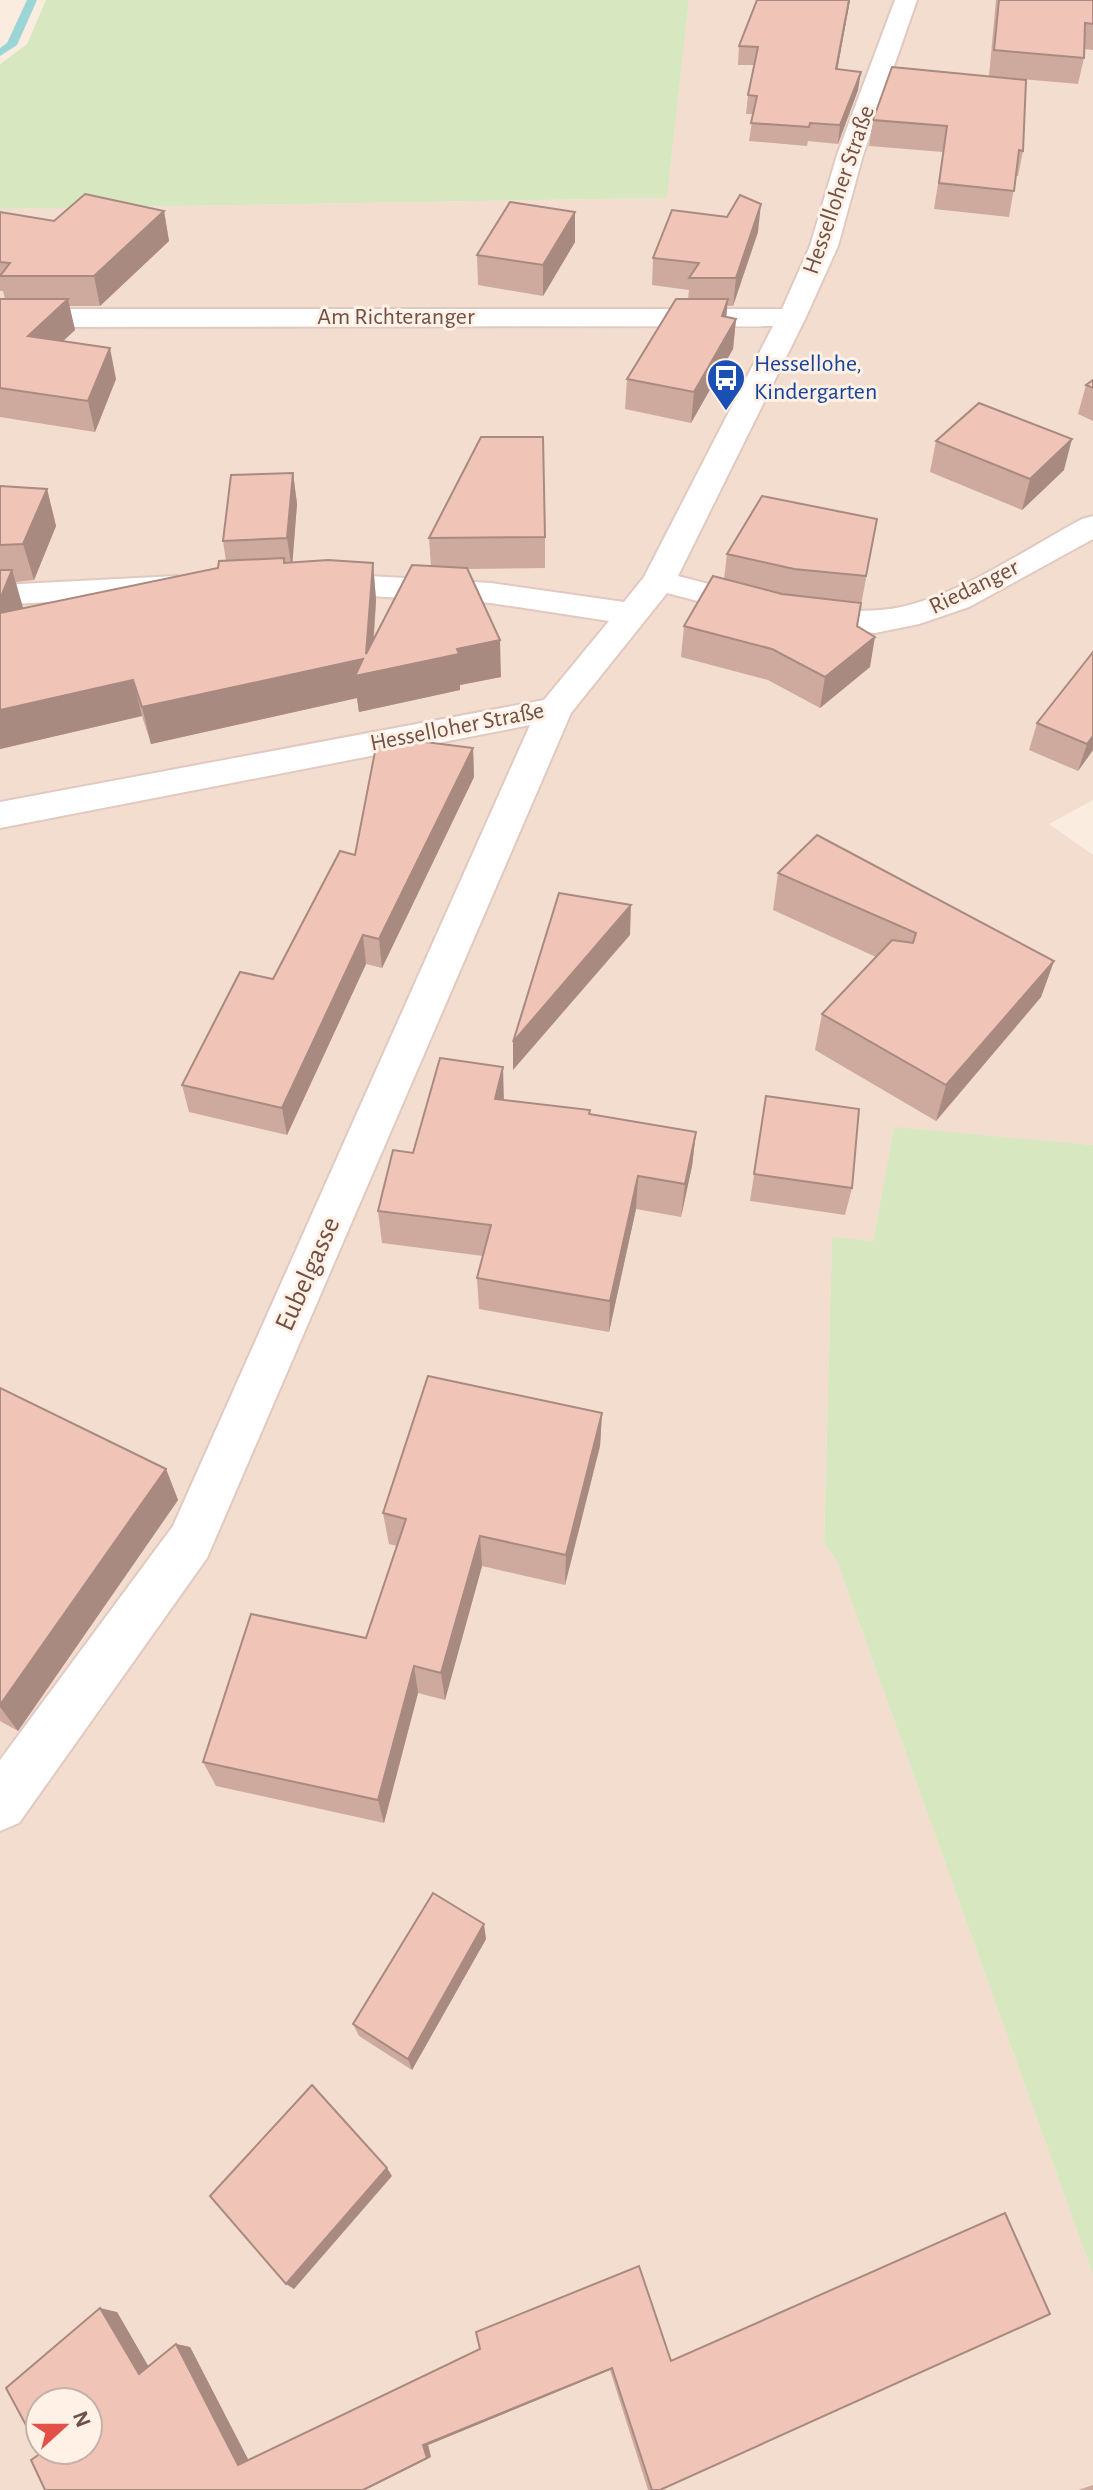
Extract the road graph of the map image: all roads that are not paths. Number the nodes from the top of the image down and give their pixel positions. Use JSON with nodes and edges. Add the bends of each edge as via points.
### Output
{"nodes":[{"id":1,"x":906,"y":0,"type":"edge"},
{"id":2,"x":792,"y":317,"type":"junction"},
{"id":3,"x":0,"y":318,"type":"edge"},
{"id":4,"x":1093,"y":526,"type":"edge"},
{"id":5,"x":659,"y":581,"type":"junction"},
{"id":6,"x":291,"y":582,"type":"edge"},
{"id":7,"x":212,"y":585,"type":"edge"},
{"id":8,"x":0,"y":595,"type":"edge"},
{"id":9,"x":632,"y":614,"type":"junction"},
{"id":10,"x":555,"y":709,"type":"junction"},
{"id":11,"x":0,"y":815,"type":"edge"},
{"id":12,"x":0,"y":1804,"type":"edge"}],
"edges":[{"from":1,"to":2,"type":"street","name":"Hesselloher Straße","via":[[850,155],[824,246]]},
{"from":2,"to":3,"type":"street","name":"Am Richteranger"},
{"from":2,"to":5,"type":"street","name":"Hesselloher Straße"},
{"from":4,"to":5,"type":"street","name":"Riedanger","via":[[957,600],[875,622],[778,612]]},
{"from":5,"to":9,"type":"street","name":"Hesselloher Straße"},
{"from":6,"to":9,"type":"street","via":[[491,593]]},
{"from":7,"to":8,"type":"street"},
{"from":9,"to":10,"type":"street","name":"Hesselloher Straße"},
{"from":10,"to":11,"type":"street","name":"Hesselloher Straße"},
{"from":10,"to":12,"type":"street","name":"Eubelgasse","via":[[190,1542]]}]}
